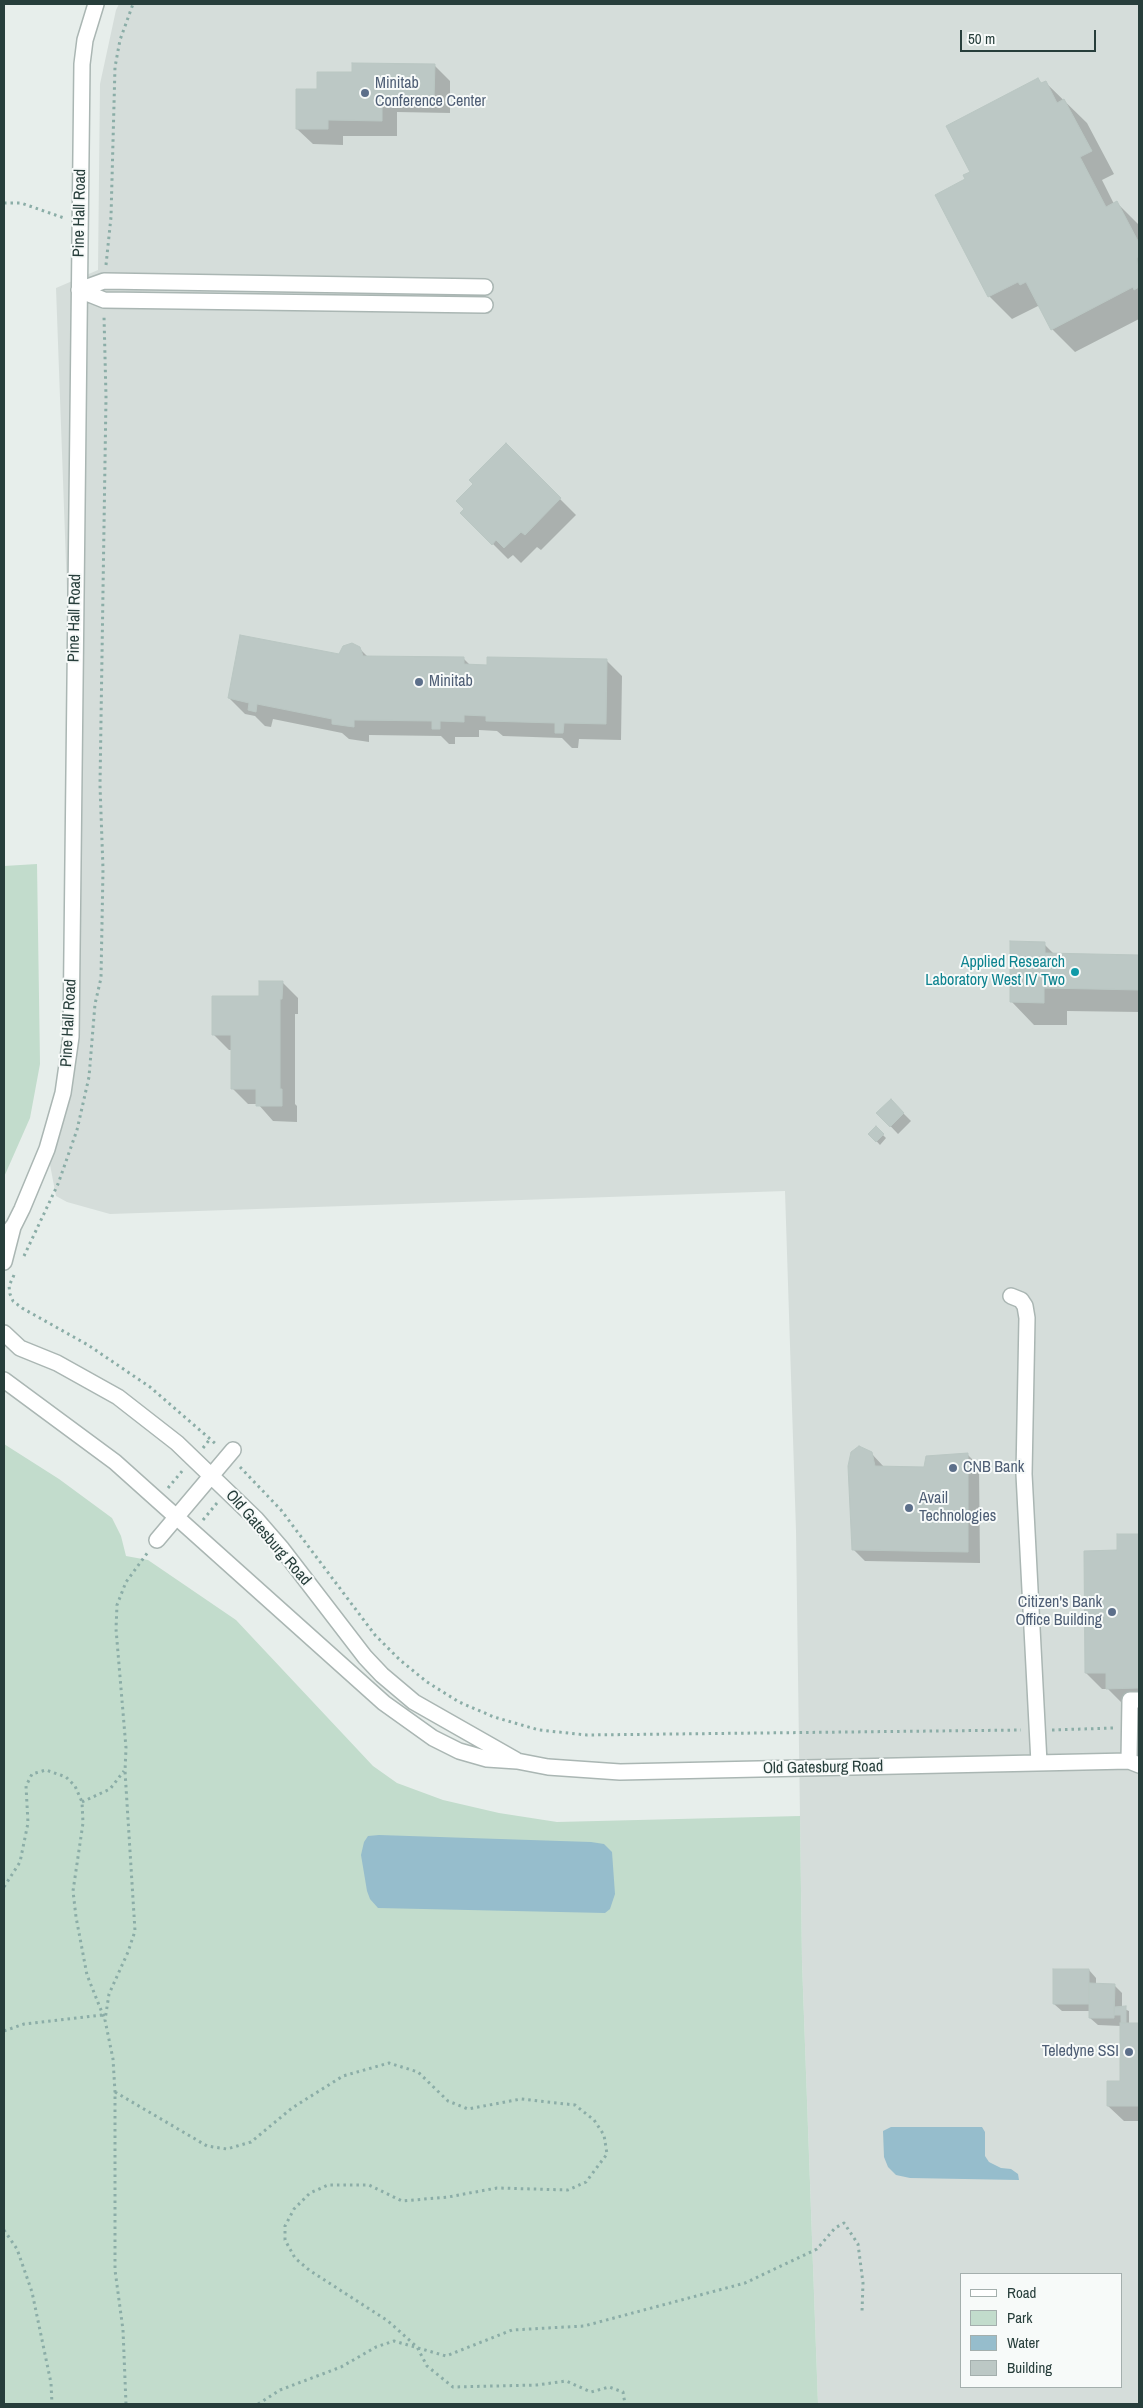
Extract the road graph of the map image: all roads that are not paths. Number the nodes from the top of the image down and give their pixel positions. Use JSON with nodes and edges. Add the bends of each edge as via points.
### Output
{"nodes":[{"id":1,"x":96,"y":4,"type":"edge"},
{"id":2,"x":485,"y":287,"type":"dead end"},
{"id":3,"x":79,"y":290,"type":"junction"},
{"id":4,"x":485,"y":305,"type":"dead end"},
{"id":5,"x":14,"y":1225,"type":"junction"},
{"id":6,"x":4,"y":1238,"type":"edge"},
{"id":7,"x":10,"y":1267,"type":"edge"},
{"id":8,"x":1011,"y":1296,"type":"dead end"},
{"id":9,"x":4,"y":1334,"type":"edge"},
{"id":10,"x":4,"y":1380,"type":"edge"},
{"id":11,"x":230,"y":1454,"type":"road end"},
{"id":12,"x":212,"y":1474,"type":"junction"},
{"id":13,"x":177,"y":1516,"type":"junction"},
{"id":14,"x":157,"y":1540,"type":"road end"},
{"id":15,"x":1139,"y":1700,"type":"edge"},
{"id":16,"x":1136,"y":1760,"type":"edge"},
{"id":17,"x":518,"y":1761,"type":"junction"},
{"id":18,"x":1038,"y":1763,"type":"junction"}],
"edges":[{"from":1,"to":3,"type":"street","name":"Pine Hall Road","via":[[85,40],[82,64]]},
{"from":2,"to":3,"type":"street","via":[[104,281]]},
{"from":3,"to":4,"type":"street","via":[[104,300]]},
{"from":3,"to":5,"type":"street","name":"Pine Hall Road","via":[[71,1037],[68,1066],[53,1130]]},
{"from":5,"to":6,"type":"street","name":"Pine Hall Road"},
{"from":5,"to":7,"type":"street","name":"Pine Hall Road"},
{"from":8,"to":18,"type":"street","via":[[1021,1300],[1028,1318],[1024,1474]]},
{"from":9,"to":12,"type":"street","name":"Old Gatesburg Road","via":[[20,1348],[57,1363],[118,1397]]},
{"from":10,"to":13,"type":"street","name":"Old Gatesburg Road","via":[[62,1420]]},
{"from":11,"to":12,"type":"street"},
{"from":12,"to":13,"type":"street"},
{"from":12,"to":17,"type":"street","name":"Old Gatesburg Road","via":[[282,1549],[365,1658],[382,1675],[429,1712]]},
{"from":13,"to":14,"type":"street"},
{"from":13,"to":17,"type":"street","name":"Old Gatesburg Road","via":[[362,1685],[400,1715],[459,1751],[486,1759]]},
{"from":15,"to":16,"type":"street","via":[[1130,1700]]},
{"from":16,"to":18,"type":"street","name":"Old Gatesburg Road"},
{"from":17,"to":18,"type":"street","name":"Old Gatesburg Road","via":[[548,1767],[620,1772]]}]}
